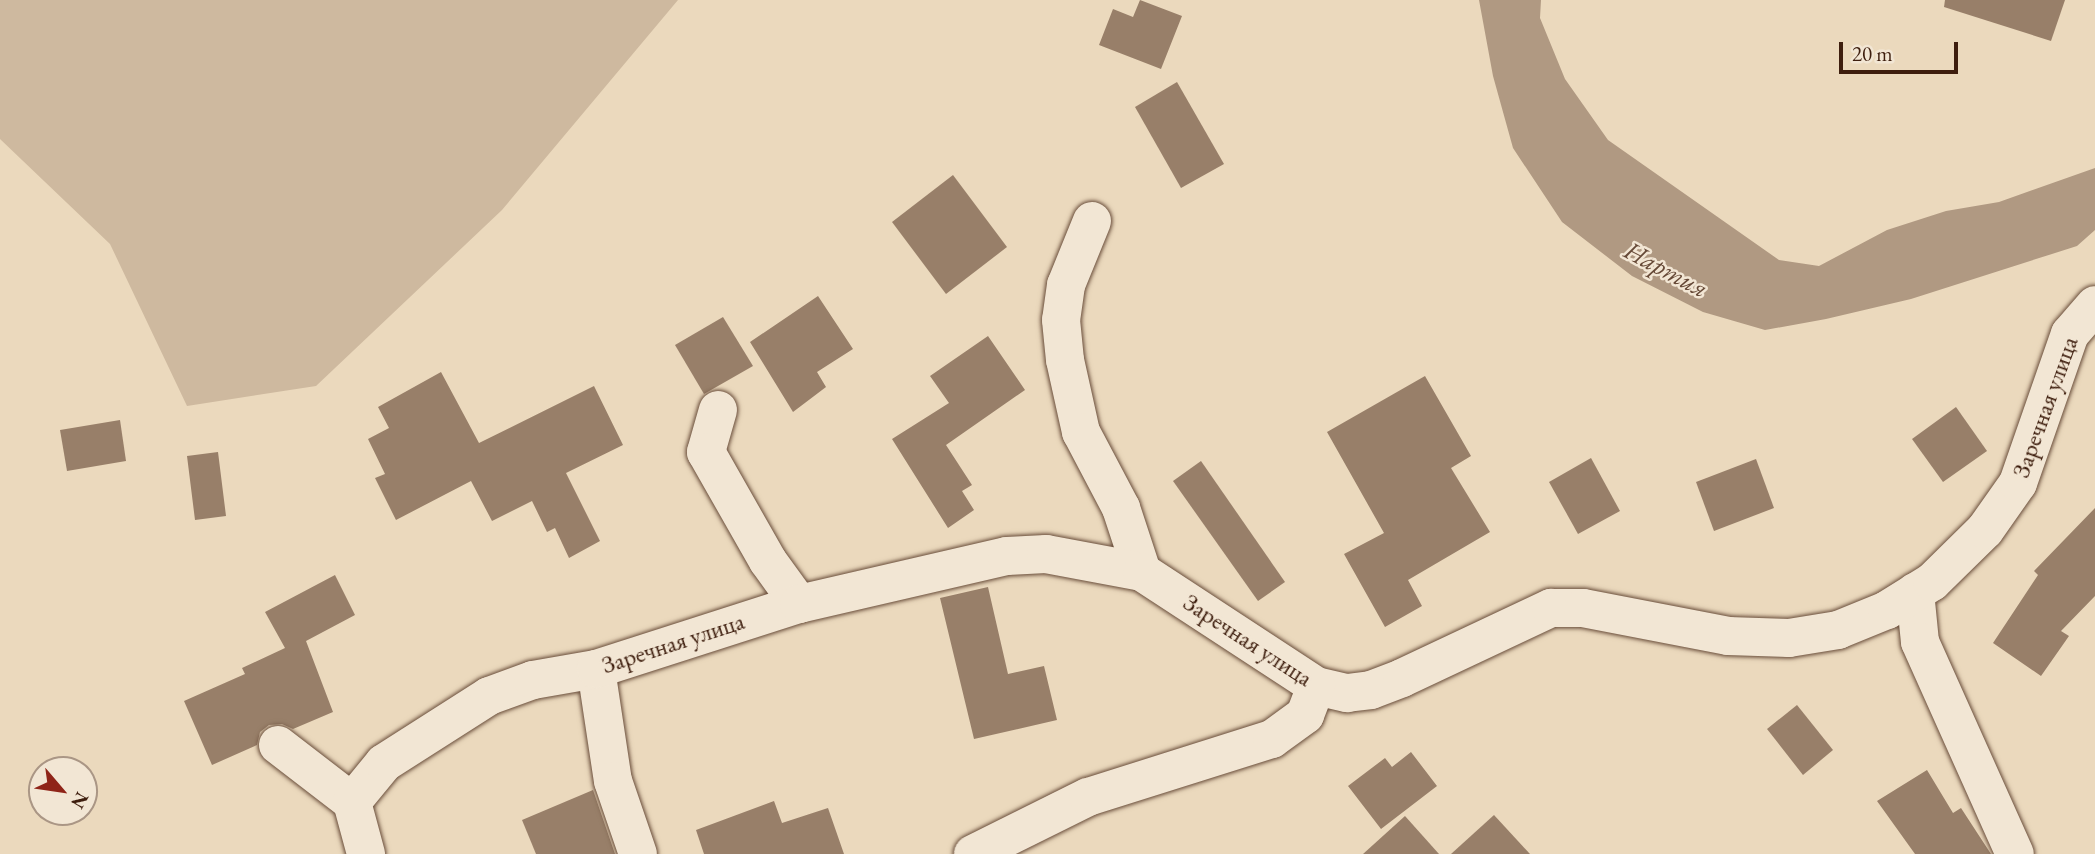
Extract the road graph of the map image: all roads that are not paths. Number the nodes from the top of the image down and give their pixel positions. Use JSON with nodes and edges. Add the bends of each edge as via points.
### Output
{"nodes":[{"id":1,"x":1092,"y":221,"type":"dead end"},
{"id":2,"x":2095,"y":304,"type":"edge"},
{"id":3,"x":718,"y":410,"type":"dead end"},
{"id":4,"x":1142,"y":572,"type":"junction"},
{"id":5,"x":1915,"y":592,"type":"junction"},
{"id":6,"x":799,"y":604,"type":"junction"},
{"id":7,"x":596,"y":669,"type":"junction"},
{"id":8,"x":1317,"y":686,"type":"junction"},
{"id":9,"x":278,"y":745,"type":"dead end"},
{"id":10,"x":352,"y":802,"type":"junction"},
{"id":11,"x":366,"y":854,"type":"edge"},
{"id":12,"x":638,"y":854,"type":"edge"},
{"id":13,"x":973,"y":854,"type":"edge"},
{"id":14,"x":2015,"y":854,"type":"edge"}],
"edges":[{"from":1,"to":4,"type":"street","via":[[1066,285],[1061,320],[1065,360],[1081,432],[1121,509]]},
{"from":2,"to":5,"type":"street","name":"Заречная улица","via":[[2070,334],[2018,483],[1985,530]]},
{"from":3,"to":6,"type":"street","via":[[706,452],[768,561]]},
{"from":4,"to":6,"type":"street","name":"Заречная улица","via":[[1046,554],[1007,556]]},
{"from":4,"to":8,"type":"street","name":"Заречная улица"},
{"from":5,"to":8,"type":"street","name":"Заречная улица","via":[[1838,630],[1789,638],[1682,630],[1583,608],[1551,608],[1371,690],[1347,692]]},
{"from":5,"to":14,"type":"street","via":[[1920,642]]},
{"from":6,"to":7,"type":"street","name":"Заречная улица"},
{"from":7,"to":10,"type":"street","name":"Заречная улица","via":[[533,680],[489,696],[384,762]]},
{"from":7,"to":12,"type":"street","via":[[613,781]]},
{"from":8,"to":13,"type":"street","via":[[1305,715],[1272,739],[1088,797]]},
{"from":9,"to":10,"type":"street"},
{"from":10,"to":11,"type":"street"}]}
